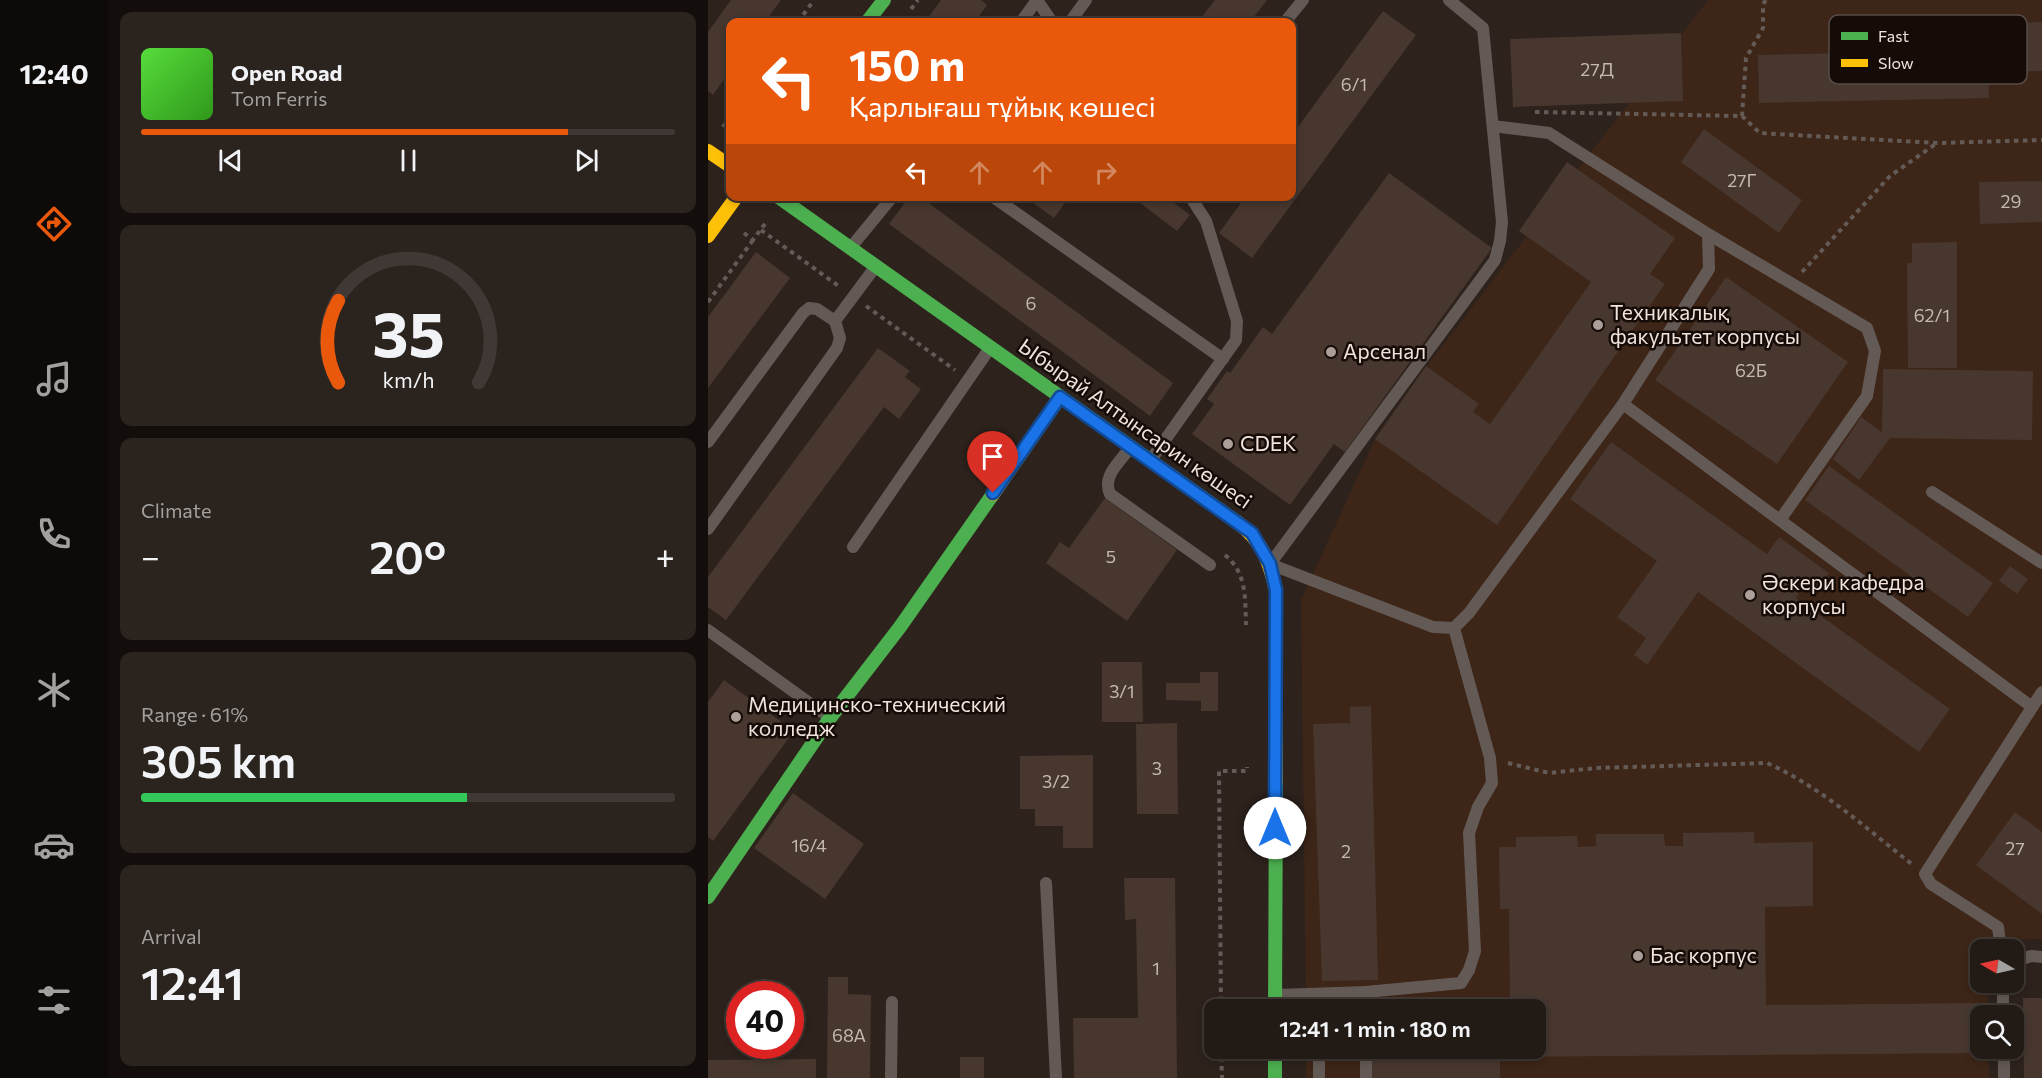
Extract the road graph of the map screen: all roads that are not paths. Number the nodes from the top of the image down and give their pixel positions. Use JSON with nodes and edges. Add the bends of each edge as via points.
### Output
{"nodes":[{"id":1,"x":884,"y":0,"type":"edge"},
{"id":2,"x":1037,"y":0,"type":"edge"},
{"id":3,"x":1086,"y":0,"type":"edge"},
{"id":4,"x":1303,"y":0,"type":"edge"},
{"id":5,"x":1449,"y":0,"type":"edge"},
{"id":6,"x":870,"y":18,"type":"edge"},
{"id":7,"x":1024,"y":18,"type":"edge"},
{"id":8,"x":1049,"y":18,"type":"edge"},
{"id":9,"x":1073,"y":18,"type":"edge"},
{"id":10,"x":1288,"y":18,"type":"edge"},
{"id":11,"x":1493,"y":126,"type":"junction"},
{"id":12,"x":708,"y":150,"type":"edge"},
{"id":13,"x":726,"y":163,"type":"edge"},
{"id":14,"x":733,"y":201,"type":"edge"},
{"id":15,"x":784,"y":201,"type":"edge"},
{"id":16,"x":889,"y":201,"type":"edge"},
{"id":17,"x":999,"y":201,"type":"edge"},
{"id":18,"x":1193,"y":201,"type":"edge"},
{"id":19,"x":1708,"y":234,"type":"junction"},
{"id":20,"x":708,"y":236,"type":"edge"},
{"id":21,"x":851,"y":248,"type":"junction"},
{"id":22,"x":877,"y":266,"type":"junction"},
{"id":23,"x":835,"y":321,"type":"junction"},
{"id":24,"x":991,"y":347,"type":"junction"},
{"id":25,"x":1224,"y":359,"type":"junction"},
{"id":26,"x":1060,"y":397,"type":"junction"},
{"id":27,"x":1623,"y":404,"type":"junction"},
{"id":28,"x":708,"y":442,"type":"edge"},
{"id":29,"x":1130,"y":448,"type":"junction"},
{"id":30,"x":1149,"y":462,"type":"junction"},
{"id":31,"x":1932,"y":492,"type":"dead end"},
{"id":32,"x":1780,"y":520,"type":"junction"},
{"id":33,"x":708,"y":529,"type":"edge"},
{"id":34,"x":853,"y":547,"type":"dead end"},
{"id":35,"x":2042,"y":563,"type":"edge"},
{"id":36,"x":1270,"y":564,"type":"junction"},
{"id":37,"x":1210,"y":565,"type":"dead end"},
{"id":38,"x":1454,"y":628,"type":"junction"},
{"id":39,"x":708,"y":630,"type":"edge"},
{"id":40,"x":2042,"y":692,"type":"edge"},
{"id":41,"x":2032,"y":707,"type":"junction"},
{"id":42,"x":830,"y":718,"type":"junction"},
{"id":43,"x":1046,"y":883,"type":"dead end"},
{"id":44,"x":708,"y":897,"type":"edge"},
{"id":45,"x":2000,"y":939,"type":"edge"},
{"id":46,"x":2042,"y":957,"type":"edge"},
{"id":47,"x":2024,"y":958,"type":"edge"},
{"id":48,"x":1366,"y":993,"type":"junction"},
{"id":49,"x":1275,"y":999,"type":"edge"},
{"id":50,"x":1305,"y":999,"type":"edge"},
{"id":51,"x":1366,"y":999,"type":"edge"},
{"id":52,"x":892,"y":1002,"type":"dead end"},
{"id":53,"x":1275,"y":1059,"type":"edge"},
{"id":54,"x":1319,"y":1059,"type":"edge"},
{"id":55,"x":1366,"y":1059,"type":"edge"},
{"id":56,"x":2004,"y":1059,"type":"edge"},
{"id":57,"x":891,"y":1078,"type":"edge"},
{"id":58,"x":1056,"y":1078,"type":"edge"},
{"id":59,"x":1275,"y":1078,"type":"edge"},
{"id":60,"x":1319,"y":1078,"type":"edge"},
{"id":61,"x":1366,"y":1078,"type":"edge"},
{"id":62,"x":2004,"y":1078,"type":"edge"}],
"edges":[{"from":1,"to":6,"type":"street"},
{"from":2,"to":7,"type":"lane"},
{"from":2,"to":8,"type":"lane"},
{"from":3,"to":9,"type":"lane"},
{"from":4,"to":10,"type":"lane"},
{"from":5,"to":11,"type":"lane","via":[[1483,28]]},
{"from":11,"to":19,"type":"lane","via":[[1549,133]]},
{"from":11,"to":36,"type":"lane","via":[[1502,222],[1495,260]]},
{"from":12,"to":13,"type":"street"},
{"from":14,"to":20,"type":"street"},
{"from":15,"to":21,"type":"street","name":"Ыбырай Алтынсарин көшесі"},
{"from":16,"to":21,"type":"lane"},
{"from":17,"to":25,"type":"lane"},
{"from":18,"to":25,"type":"lane","via":[[1206,221],[1237,321],[1236,340]]},
{"from":19,"to":27,"type":"lane","via":[[1708,269]]},
{"from":19,"to":32,"type":"lane","via":[[1868,328],[1875,351],[1867,396]]},
{"from":21,"to":22,"type":"street","name":"Ыбырай Алтынсарин көшесі"},
{"from":22,"to":23,"type":"lane"},
{"from":22,"to":24,"type":"street","name":"Ыбырай Алтынсарин көшесі"},
{"from":23,"to":28,"type":"lane","via":[[818,309],[809,308],[803,313]]},
{"from":23,"to":33,"type":"lane","via":[[840,338],[837,348]]},
{"from":24,"to":26,"type":"street","name":"Ыбырай Алтынсарин көшесі"},
{"from":24,"to":34,"type":"lane"},
{"from":25,"to":30,"type":"lane"},
{"from":26,"to":29,"type":"street","name":"Ыбырай Алтынсарин көшесі"},
{"from":26,"to":42,"type":"street","via":[[900,627]]},
{"from":27,"to":32,"type":"lane"},
{"from":27,"to":38,"type":"lane"},
{"from":29,"to":30,"type":"street","name":"Ыбырай Алтынсарин көшесі"},
{"from":29,"to":37,"type":"lane","via":[[1110,474],[1110,494]]},
{"from":30,"to":36,"type":"street","name":"Ыбырай Алтынсарин көшесі","via":[[1252,533]]},
{"from":31,"to":35,"type":"lane"},
{"from":32,"to":41,"type":"lane"},
{"from":36,"to":38,"type":"lane","via":[[1433,627]]},
{"from":36,"to":49,"type":"street","name":"Ыбырай Алтынсарин көшесі","via":[[1276,590]]},
{"from":38,"to":48,"type":"lane","via":[[1490,758],[1491,783],[1469,833],[1475,951],[1461,983]]},
{"from":39,"to":42,"type":"lane"},
{"from":40,"to":41,"type":"lane"},
{"from":41,"to":45,"type":"lane","via":[[1925,874],[1931,884],[1998,927]]},
{"from":42,"to":44,"type":"street"},
{"from":43,"to":58,"type":"lane"},
{"from":46,"to":47,"type":"lane"},
{"from":48,"to":50,"type":"lane"},
{"from":48,"to":51,"type":"lane"},
{"from":52,"to":57,"type":"lane"},
{"from":53,"to":59,"type":"street"},
{"from":54,"to":60,"type":"lane"},
{"from":55,"to":61,"type":"lane"},
{"from":56,"to":62,"type":"lane"}]}
